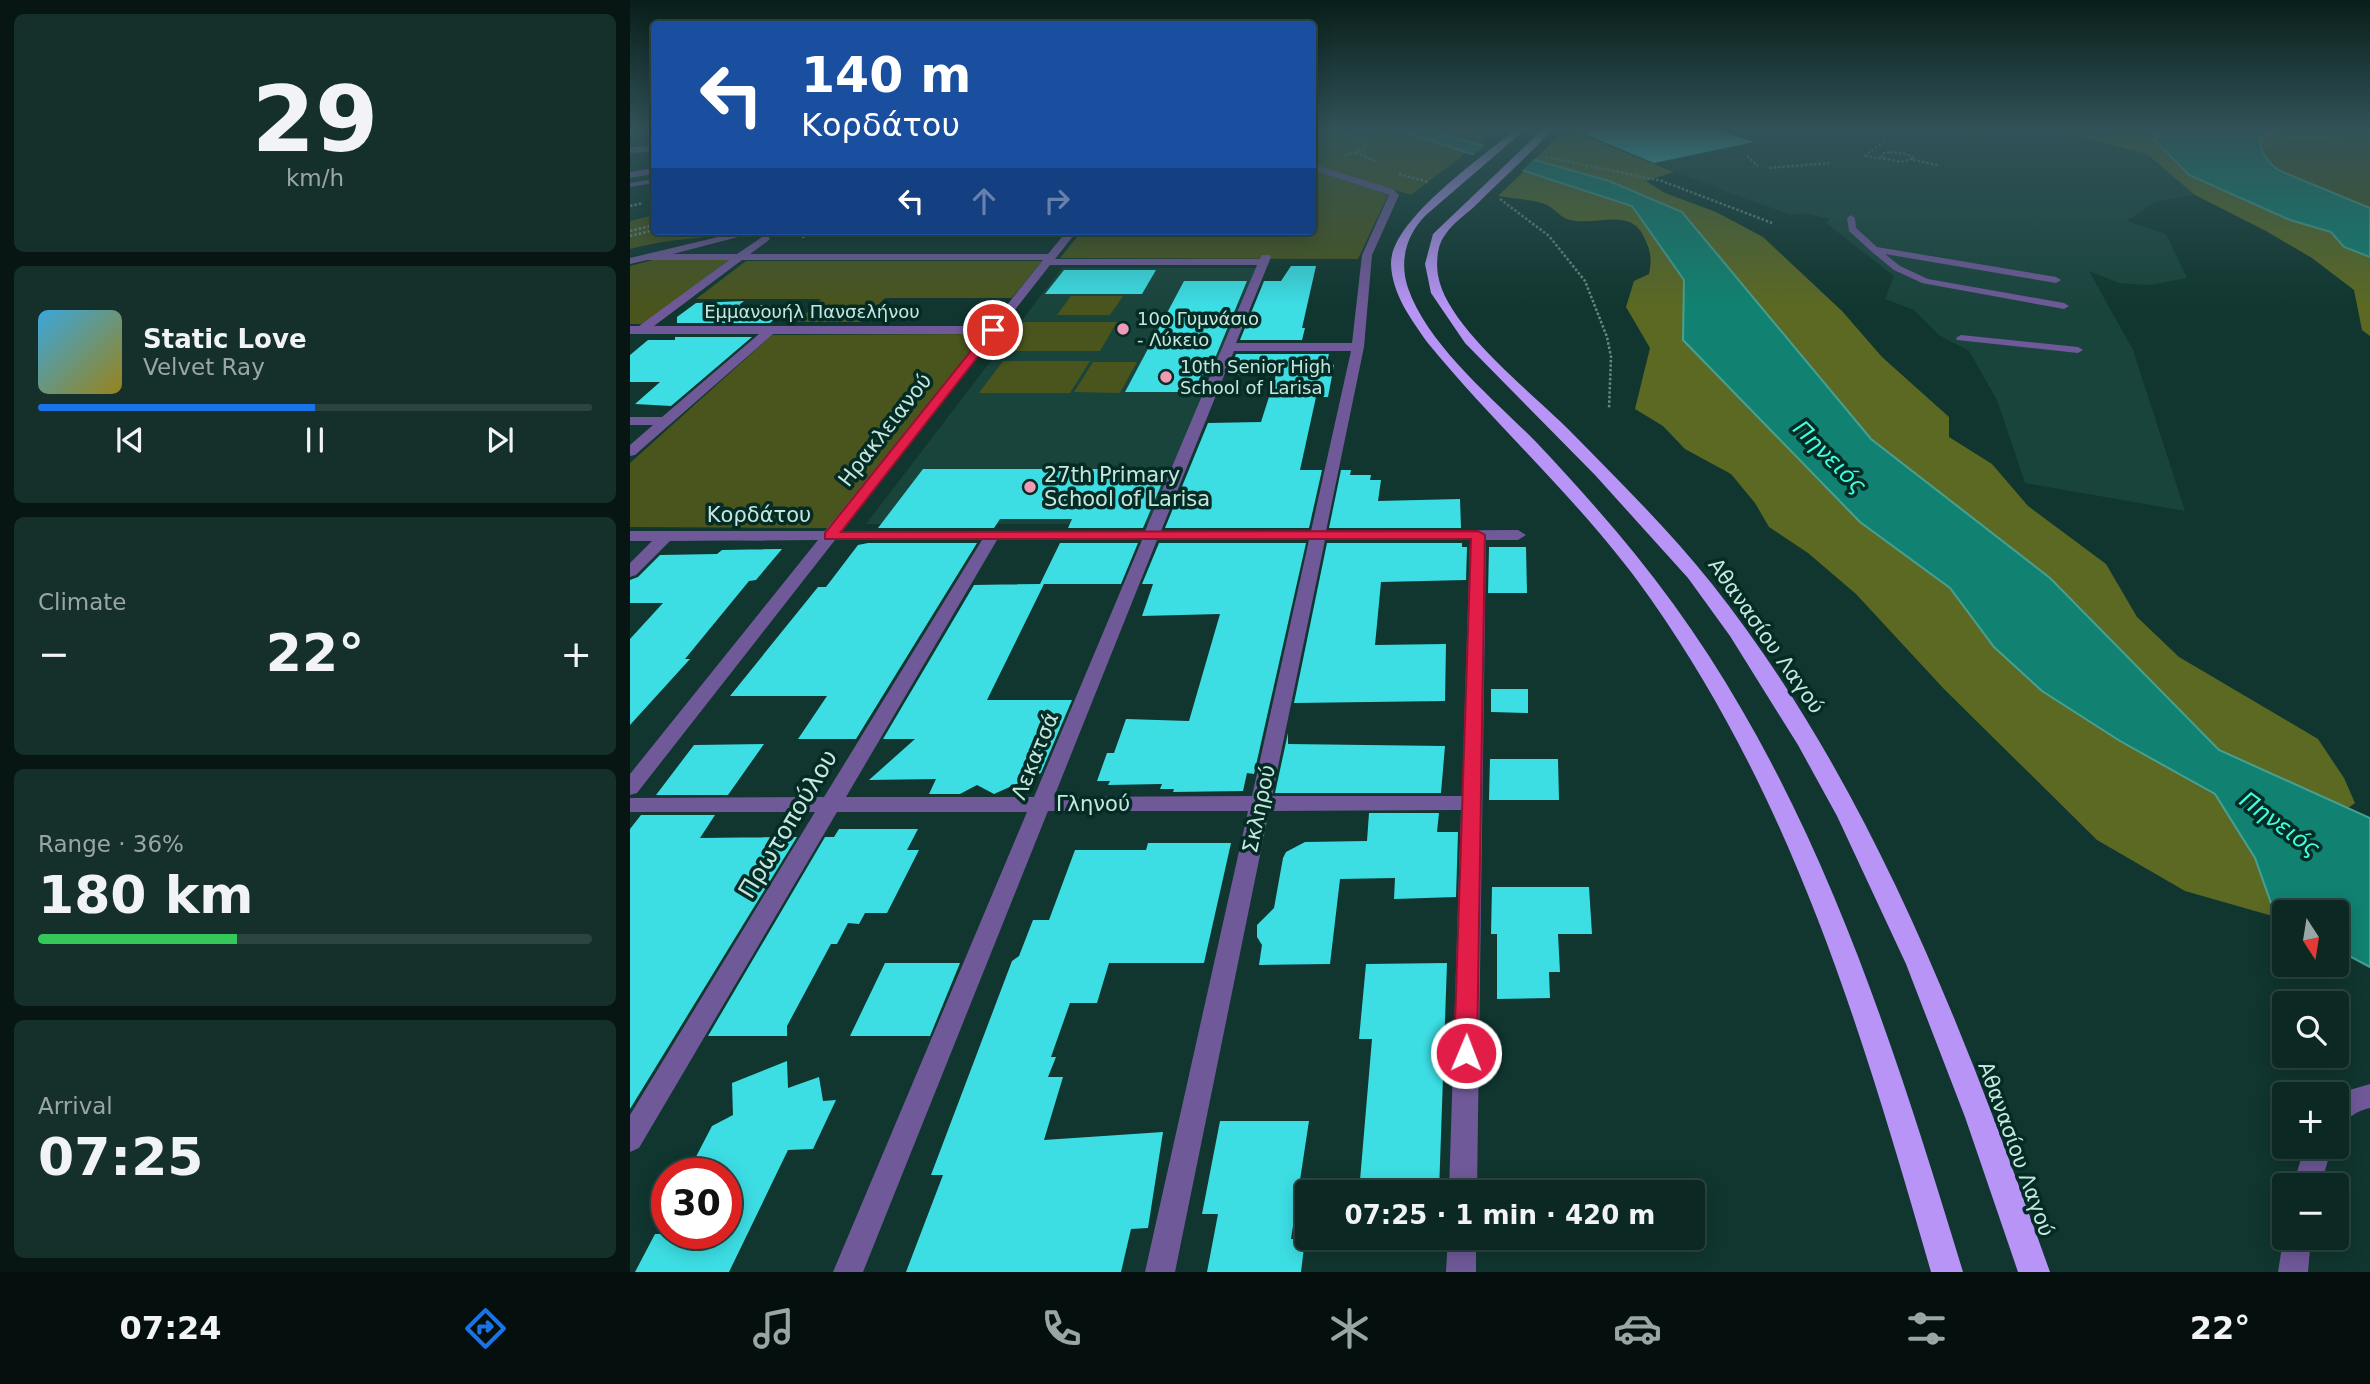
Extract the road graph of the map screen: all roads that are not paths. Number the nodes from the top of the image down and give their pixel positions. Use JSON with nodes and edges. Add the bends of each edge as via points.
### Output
{"nodes":[{"id":1,"x":1378,"y":187,"type":"edge"},
{"id":2,"x":1453,"y":187,"type":"edge"},
{"id":3,"x":1486,"y":187,"type":"edge"},
{"id":4,"x":1851,"y":218,"type":"dead end"},
{"id":5,"x":761,"y":235,"type":"edge"},
{"id":6,"x":1069,"y":235,"type":"edge"},
{"id":7,"x":1874,"y":249,"type":"junction"},
{"id":8,"x":644,"y":257,"type":"junction"},
{"id":9,"x":740,"y":257,"type":"junction"},
{"id":10,"x":1049,"y":259,"type":"junction"},
{"id":11,"x":630,"y":261,"type":"edge"},
{"id":12,"x":2056,"y":280,"type":"dead end"},
{"id":13,"x":2064,"y":306,"type":"dead end"},
{"id":14,"x":636,"y":330,"type":"edge"},
{"id":15,"x":770,"y":330,"type":"junction"},
{"id":16,"x":993,"y":330,"type":"junction"},
{"id":17,"x":1961,"y":338,"type":"dead end"},
{"id":18,"x":630,"y":339,"type":"edge"},
{"id":19,"x":1229,"y":347,"type":"junction"},
{"id":20,"x":1358,"y":347,"type":"junction"},
{"id":21,"x":2078,"y":350,"type":"dead end"},
{"id":22,"x":630,"y":421,"type":"edge"},
{"id":23,"x":665,"y":421,"type":"junction"},
{"id":24,"x":630,"y":452,"type":"edge"},
{"id":25,"x":1478,"y":535,"type":"junction"},
{"id":26,"x":1518,"y":535,"type":"dead end"},
{"id":27,"x":666,"y":536,"type":"junction"},
{"id":28,"x":830,"y":536,"type":"junction"},
{"id":29,"x":992,"y":536,"type":"junction"},
{"id":30,"x":1149,"y":536,"type":"junction"},
{"id":31,"x":1317,"y":536,"type":"junction"},
{"id":32,"x":630,"y":537,"type":"edge"},
{"id":33,"x":630,"y":572,"type":"edge"},
{"id":34,"x":630,"y":788,"type":"edge"},
{"id":35,"x":1472,"y":803,"type":"junction"},
{"id":36,"x":831,"y":804,"type":"junction"},
{"id":37,"x":1041,"y":804,"type":"junction"},
{"id":38,"x":1260,"y":804,"type":"junction"},
{"id":39,"x":630,"y":805,"type":"edge"},
{"id":40,"x":2370,"y":1096,"type":"edge"},
{"id":41,"x":2349,"y":1101,"type":"edge"},
{"id":42,"x":630,"y":1139,"type":"edge"},
{"id":43,"x":1463,"y":1180,"type":"edge"},
{"id":44,"x":1462,"y":1250,"type":"edge"},
{"id":45,"x":2295,"y":1250,"type":"edge"},
{"id":46,"x":848,"y":1272,"type":"edge"},
{"id":47,"x":1160,"y":1272,"type":"edge"},
{"id":48,"x":1461,"y":1272,"type":"edge"},
{"id":49,"x":1947,"y":1272,"type":"edge"},
{"id":50,"x":2034,"y":1272,"type":"edge"},
{"id":51,"x":2292,"y":1272,"type":"edge"}],
"edges":[{"from":1,"to":20,"type":"street","name":"Σκληρού","via":[[1394,195],[1367,255]]},
{"from":2,"to":49,"type":"highway","via":[[1418,217],[1402,244],[1397,262],[1404,296],[1417,320],[1619,546],[1658,596],[1744,731],[1822,895],[1861,997]]},
{"from":3,"to":50,"type":"highway","name":"Αθανασίου Λαγού","via":[[1439,234],[1431,271],[1437,294],[1489,359],[1655,528],[1704,586],[1798,724],[1885,888],[1932,997]]},
{"from":4,"to":7,"type":"lane","via":[[1852,229]]},
{"from":5,"to":8,"type":"street"},
{"from":5,"to":9,"type":"street"},
{"from":6,"to":10,"type":"street","name":"Ηρακλειανού"},
{"from":7,"to":12,"type":"lane"},
{"from":7,"to":13,"type":"lane","via":[[1918,279]]},
{"from":8,"to":9,"type":"street"},
{"from":8,"to":11,"type":"street"},
{"from":9,"to":10,"type":"street"},
{"from":9,"to":14,"type":"street"},
{"from":10,"to":16,"type":"street","name":"Ηρακλειανού"},
{"from":10,"to":19,"type":"street","name":"Λεκατσά","via":[[1265,259]]},
{"from":14,"to":15,"type":"street","name":"Εμμανουήλ Πανσελήνου"},
{"from":14,"to":18,"type":"street"},
{"from":15,"to":16,"type":"street","name":"Εμμανουήλ Πανσελήνου"},
{"from":15,"to":23,"type":"street"},
{"from":16,"to":28,"type":"street","name":"Ηρακλειανού"},
{"from":17,"to":21,"type":"lane"},
{"from":19,"to":20,"type":"street"},
{"from":19,"to":30,"type":"street","name":"Λεκατσά"},
{"from":20,"to":31,"type":"street","name":"Σκληρού"},
{"from":22,"to":23,"type":"street"},
{"from":23,"to":24,"type":"street"},
{"from":25,"to":26,"type":"street","name":"Κορδάτου"},
{"from":25,"to":31,"type":"street","name":"Κορδάτου"},
{"from":25,"to":35,"type":"street"},
{"from":27,"to":28,"type":"street","name":"Κορδάτου"},
{"from":27,"to":32,"type":"street","name":"Κορδάτου"},
{"from":27,"to":33,"type":"street"},
{"from":28,"to":29,"type":"street","name":"Κορδάτου"},
{"from":28,"to":34,"type":"street","name":"Ηρακλειανού"},
{"from":29,"to":30,"type":"street","name":"Κορδάτου"},
{"from":29,"to":36,"type":"street","name":"Πρωτοπούλου"},
{"from":30,"to":31,"type":"street","name":"Κορδάτου"},
{"from":30,"to":37,"type":"street","name":"Λεκατσά"},
{"from":31,"to":38,"type":"street","name":"Σκληρού"},
{"from":35,"to":38,"type":"street","name":"Γληνού"},
{"from":35,"to":43,"type":"street"},
{"from":36,"to":37,"type":"street","name":"Γληνού"},
{"from":36,"to":39,"type":"street","name":"Γληνού"},
{"from":36,"to":42,"type":"street","name":"Πρωτοπούλου"},
{"from":37,"to":38,"type":"street","name":"Γληνού"},
{"from":37,"to":46,"type":"street","name":"Λεκατσά"},
{"from":38,"to":47,"type":"street","name":"Σκληρού"},
{"from":40,"to":41,"type":"street"},
{"from":44,"to":48,"type":"street"},
{"from":45,"to":51,"type":"street"}]}
